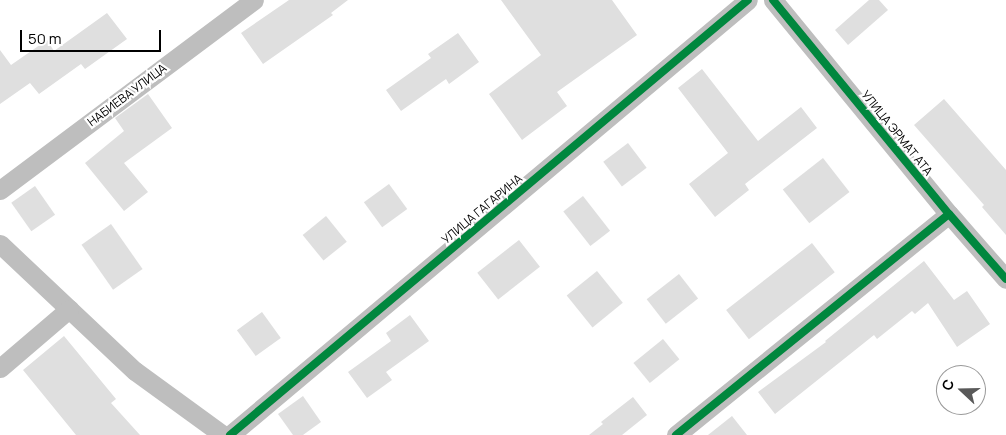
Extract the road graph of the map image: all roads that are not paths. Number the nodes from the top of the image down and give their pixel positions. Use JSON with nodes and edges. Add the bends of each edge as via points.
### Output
{"nodes":[{"id":1,"x":254,"y":0,"type":"edge"},
{"id":2,"x":748,"y":0,"type":"edge"},
{"id":3,"x":773,"y":0,"type":"edge"},
{"id":4,"x":0,"y":190,"type":"edge"},
{"id":5,"x":949,"y":214,"type":"junction"},
{"id":6,"x":0,"y":244,"type":"edge"},
{"id":7,"x":1006,"y":279,"type":"edge"},
{"id":8,"x":68,"y":309,"type":"junction"},
{"id":9,"x":0,"y":368,"type":"edge"},
{"id":10,"x":223,"y":435,"type":"edge"},
{"id":11,"x":230,"y":435,"type":"edge"},
{"id":12,"x":676,"y":435,"type":"edge"}],
"edges":[{"from":1,"to":4,"type":"street","name":"НАБИЕВА УЛИЦА"},
{"from":2,"to":11,"type":"street","name":"УЛИЦА ГАГАРИНА"},
{"from":3,"to":5,"type":"street","name":"УЛИЦА ЭРМАТ АТА"},
{"from":5,"to":7,"type":"street","name":"УЛИЦА ЭРМАТ АТА"},
{"from":5,"to":12,"type":"street"},
{"from":6,"to":8,"type":"street"},
{"from":8,"to":9,"type":"street"},
{"from":8,"to":10,"type":"street","via":[[135,371]]}]}
